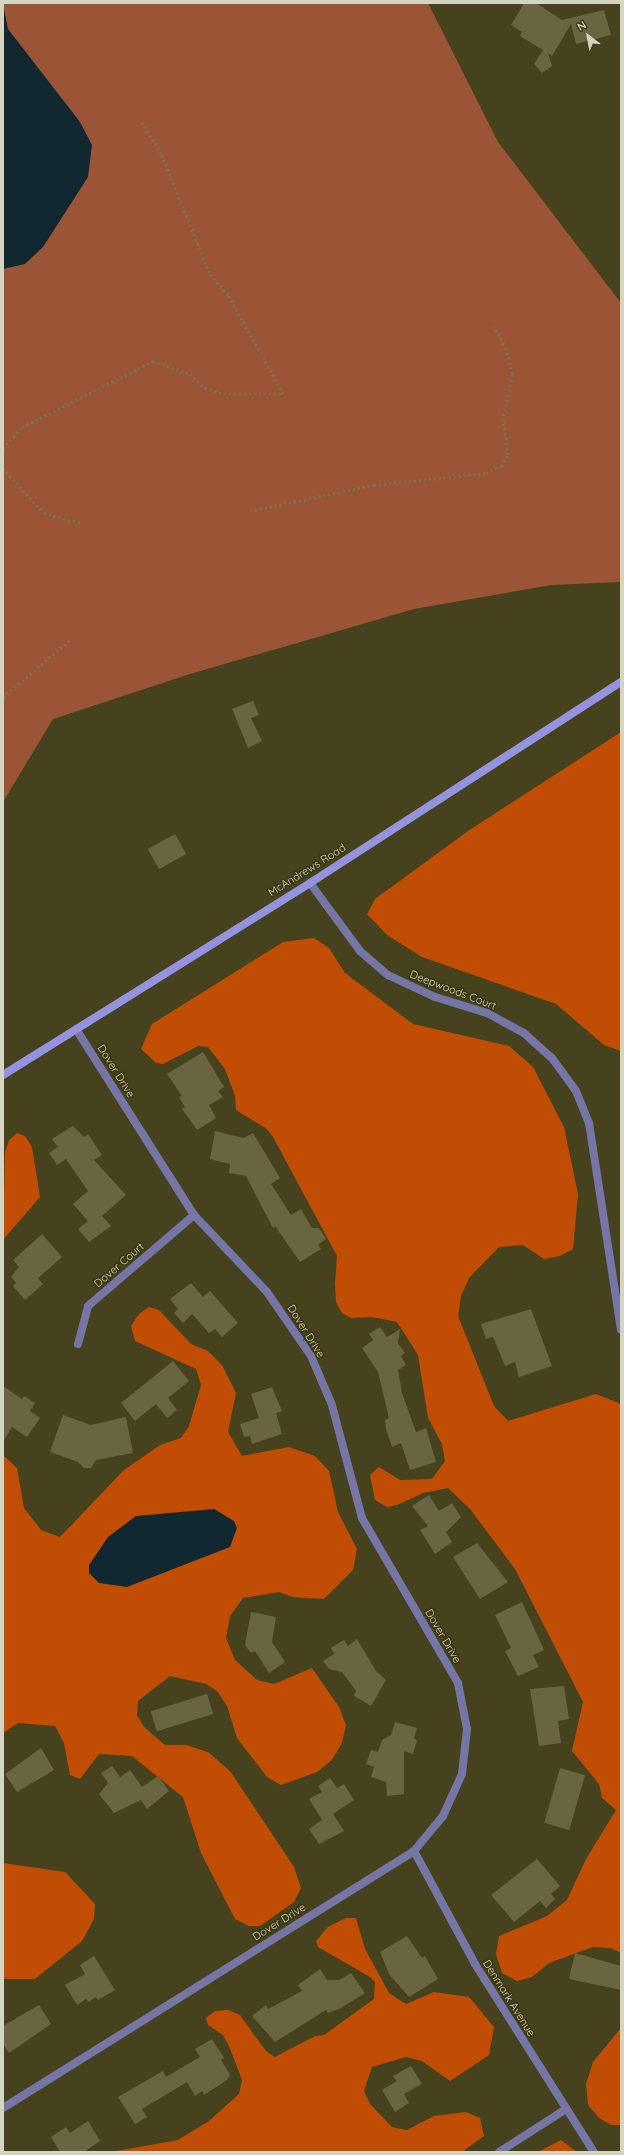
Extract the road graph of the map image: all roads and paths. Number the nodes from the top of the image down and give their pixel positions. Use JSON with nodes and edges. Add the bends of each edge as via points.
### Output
{"nodes":[{"id":1,"x":141,"y":122,"type":"dead end"},
{"id":2,"x":494,"y":326,"type":"dead end"},
{"id":3,"x":3,"y":448,"type":"edge"},
{"id":4,"x":3,"y":468,"type":"edge"},
{"id":5,"x":255,"y":510,"type":"dead end"},
{"id":6,"x":82,"y":523,"type":"dead end"},
{"id":7,"x":70,"y":640,"type":"dead end"},
{"id":8,"x":621,"y":682,"type":"edge"},
{"id":9,"x":3,"y":697,"type":"edge"},
{"id":10,"x":310,"y":883,"type":"junction"},
{"id":11,"x":76,"y":1029,"type":"junction"},
{"id":12,"x":3,"y":1076,"type":"edge"},
{"id":13,"x":194,"y":1215,"type":"junction"},
{"id":14,"x":621,"y":1330,"type":"edge"},
{"id":15,"x":78,"y":1344,"type":"dead end"},
{"id":16,"x":414,"y":1851,"type":"junction"},
{"id":17,"x":3,"y":2108,"type":"edge"},
{"id":18,"x":566,"y":2109,"type":"junction"},
{"id":19,"x":499,"y":2152,"type":"edge"},
{"id":20,"x":594,"y":2152,"type":"edge"}],
"edges":[{"from":1,"to":3,"type":"path","via":[[161,154],[209,273],[228,295],[283,394],[224,394],[205,388],[190,374],[153,361],[22,427]]},
{"from":2,"to":5,"type":"path","via":[[506,349],[512,374],[503,421],[508,455],[501,466],[486,472],[374,485]]},
{"from":4,"to":6,"type":"path","via":[[44,513]]},
{"from":7,"to":9,"type":"path"},
{"from":8,"to":10,"type":"main road","name":"McAndrews Road"},
{"from":10,"to":11,"type":"main road","name":"McAndrews Road"},
{"from":10,"to":14,"type":"street","name":"Deepwoods Court","via":[[360,951],[388,975],[435,997],[486,1013],[524,1033],[552,1058],[576,1091],[589,1124]]},
{"from":11,"to":12,"type":"main road","name":"McAndrews Road"},
{"from":11,"to":13,"type":"street","name":"Dover Drive"},
{"from":13,"to":15,"type":"street","name":"Dover Court","via":[[88,1306]]},
{"from":13,"to":16,"type":"street","name":"Dover Drive","via":[[267,1292],[311,1356],[332,1405],[362,1518],[458,1683],[467,1729],[462,1774],[443,1816]]},
{"from":16,"to":17,"type":"street","name":"Dover Drive"},
{"from":16,"to":18,"type":"street","name":"Denmark Avenue","via":[[475,1964]]},
{"from":18,"to":19,"type":"street"},
{"from":18,"to":20,"type":"street","name":"Denmark Avenue"}]}
